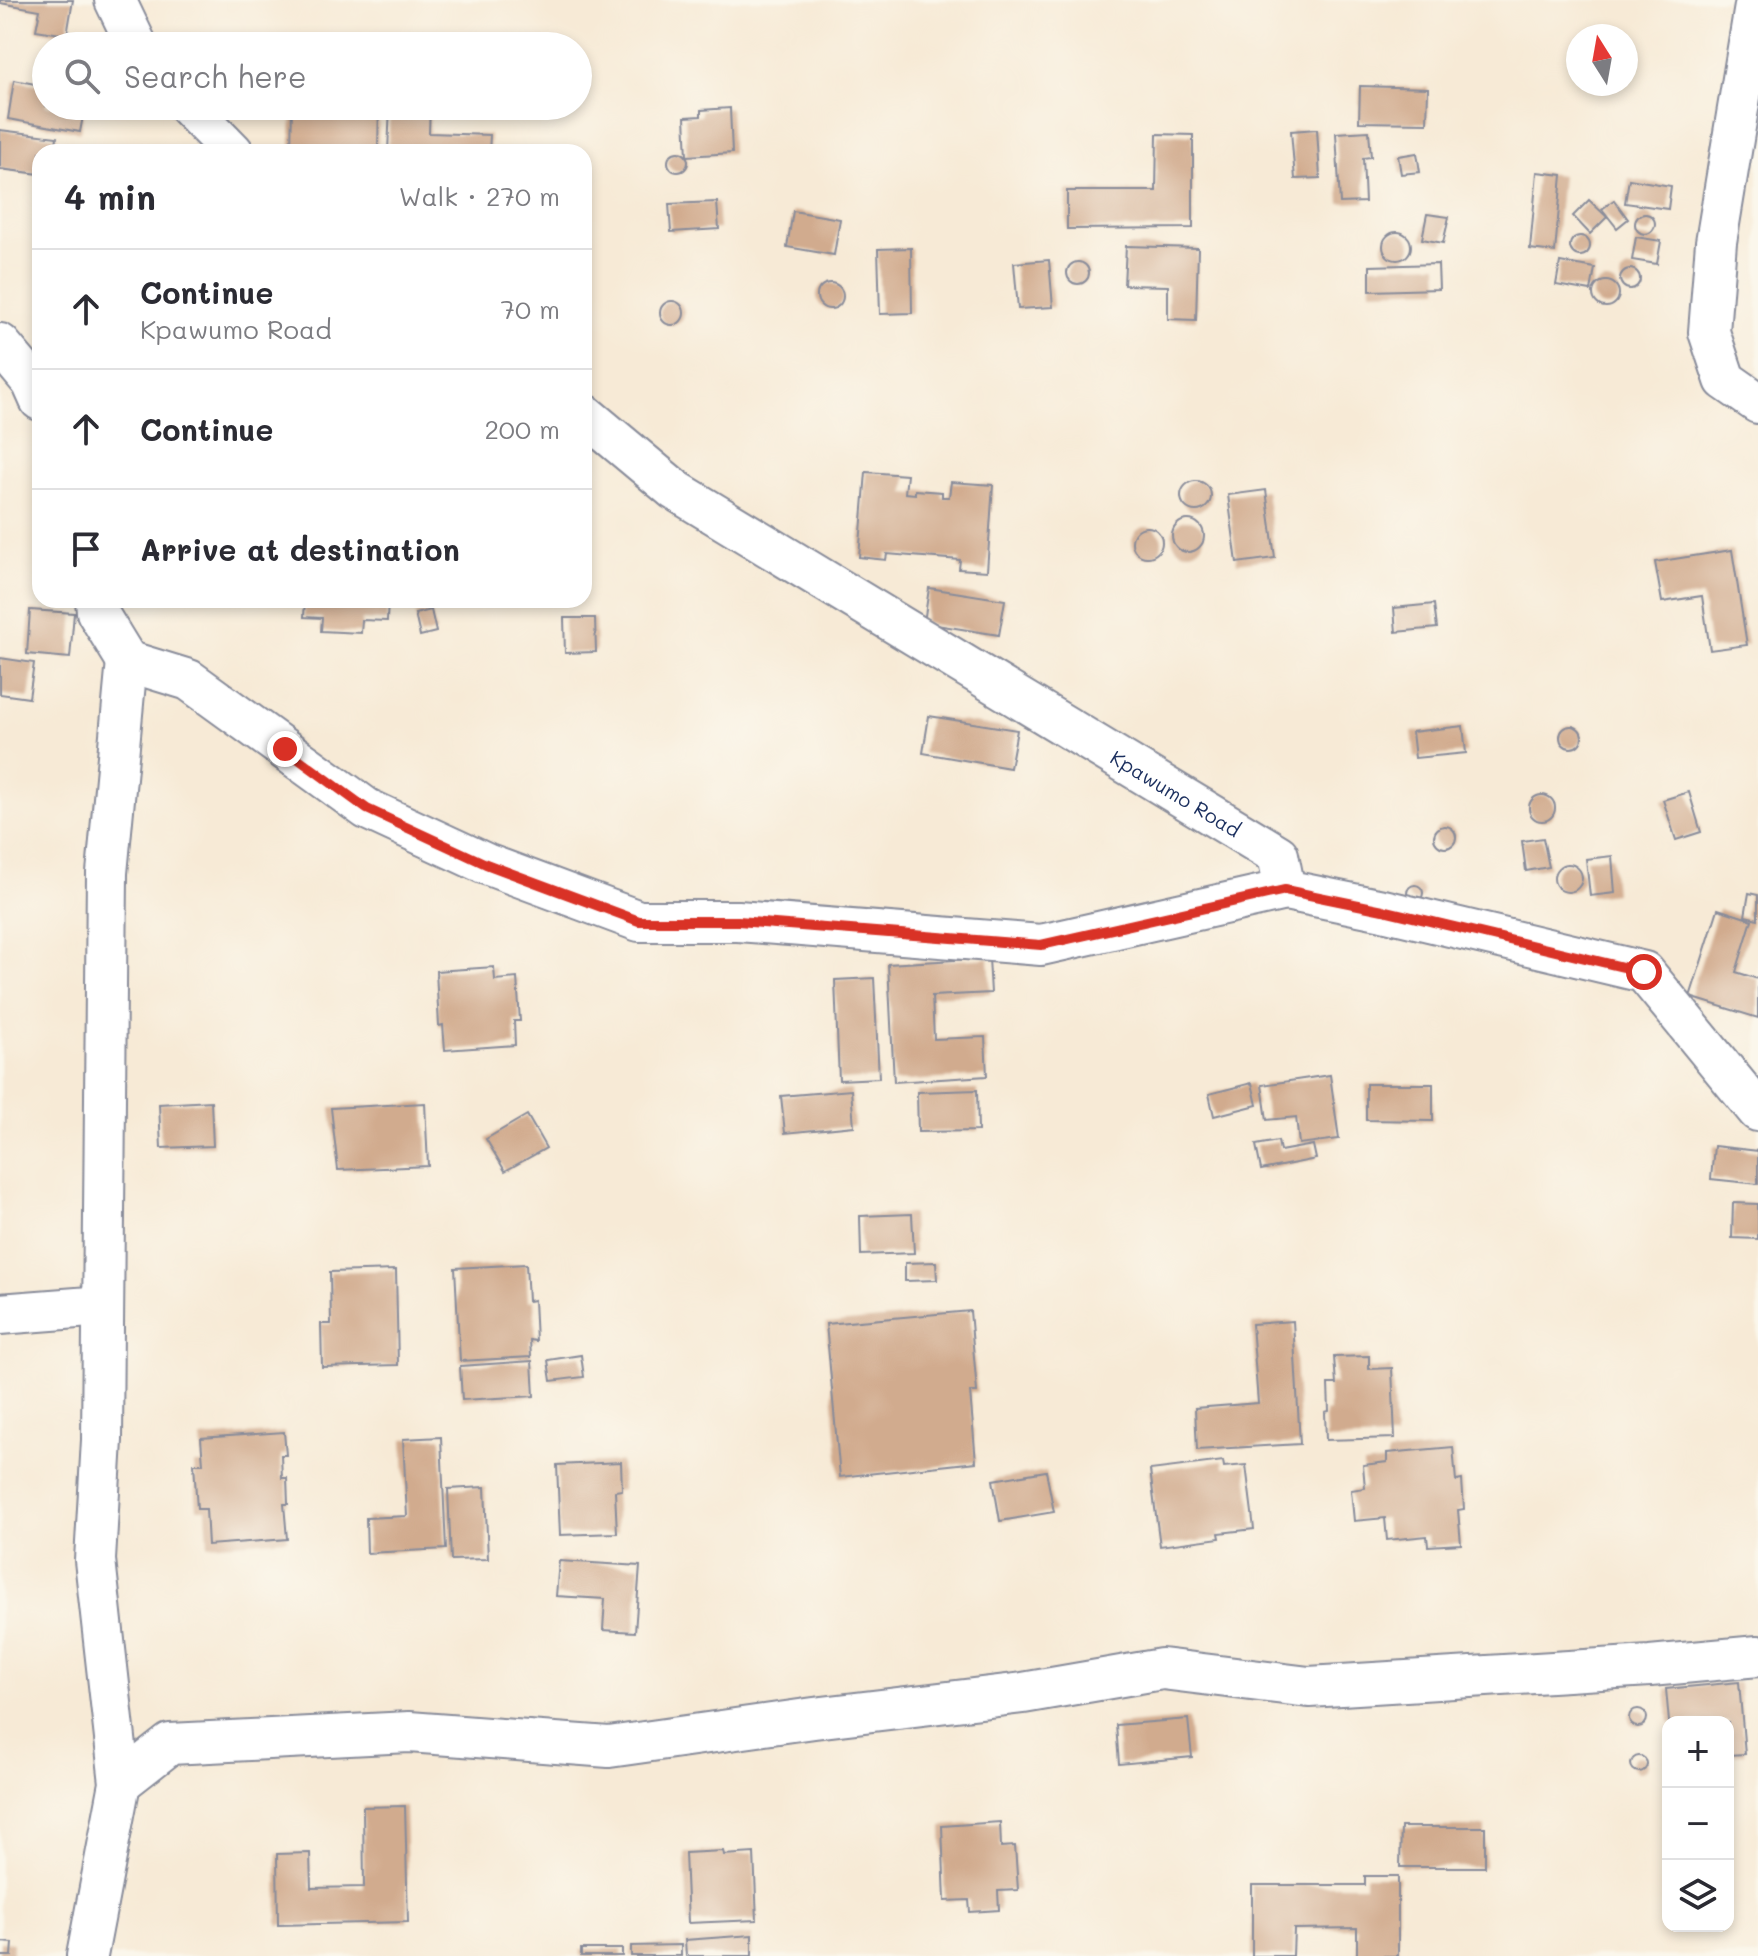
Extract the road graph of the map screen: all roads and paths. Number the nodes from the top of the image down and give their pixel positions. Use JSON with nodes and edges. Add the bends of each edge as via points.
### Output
{"nodes":[{"id":1,"x":115,"y":0,"type":"edge"},
{"id":2,"x":1756,"y":0,"type":"edge"},
{"id":3,"x":130,"y":32,"type":"edge"},
{"id":4,"x":202,"y":120,"type":"edge"},
{"id":5,"x":225,"y":144,"type":"edge"},
{"id":6,"x":0,"y":344,"type":"edge"},
{"id":7,"x":32,"y":382,"type":"edge"},
{"id":8,"x":1758,"y":403,"type":"edge"},
{"id":9,"x":592,"y":421,"type":"edge"},
{"id":10,"x":97,"y":608,"type":"edge"},
{"id":11,"x":127,"y":661,"type":"junction"},
{"id":12,"x":1285,"y":890,"type":"junction"},
{"id":13,"x":1758,"y":1111,"type":"edge"},
{"id":14,"x":103,"y":1306,"type":"junction"},
{"id":15,"x":0,"y":1314,"type":"edge"},
{"id":16,"x":1758,"y":1656,"type":"edge"},
{"id":17,"x":120,"y":1783,"type":"junction"},
{"id":18,"x":87,"y":1956,"type":"edge"}],
"edges":[{"from":1,"to":3,"type":"street"},
{"from":2,"to":8,"type":"street","via":[[1716,242],[1709,332],[1725,380]]},
{"from":4,"to":5,"type":"street"},
{"from":6,"to":7,"type":"street"},
{"from":9,"to":12,"type":"street","name":"Kpawumo Road","via":[[675,490],[1278,855]]},
{"from":10,"to":11,"type":"street"},
{"from":11,"to":12,"type":"street","via":[[189,680],[367,809],[486,864],[639,921],[738,921],[1041,945]]},
{"from":11,"to":14,"type":"street","via":[[107,873]]},
{"from":12,"to":13,"type":"street","via":[[1644,972]]},
{"from":14,"to":15,"type":"street"},
{"from":14,"to":17,"type":"street","via":[[95,1560]]},
{"from":16,"to":17,"type":"street","via":[[1309,1687],[1162,1669],[1023,1693],[609,1747],[409,1732],[170,1744]]},
{"from":17,"to":18,"type":"street"}]}
